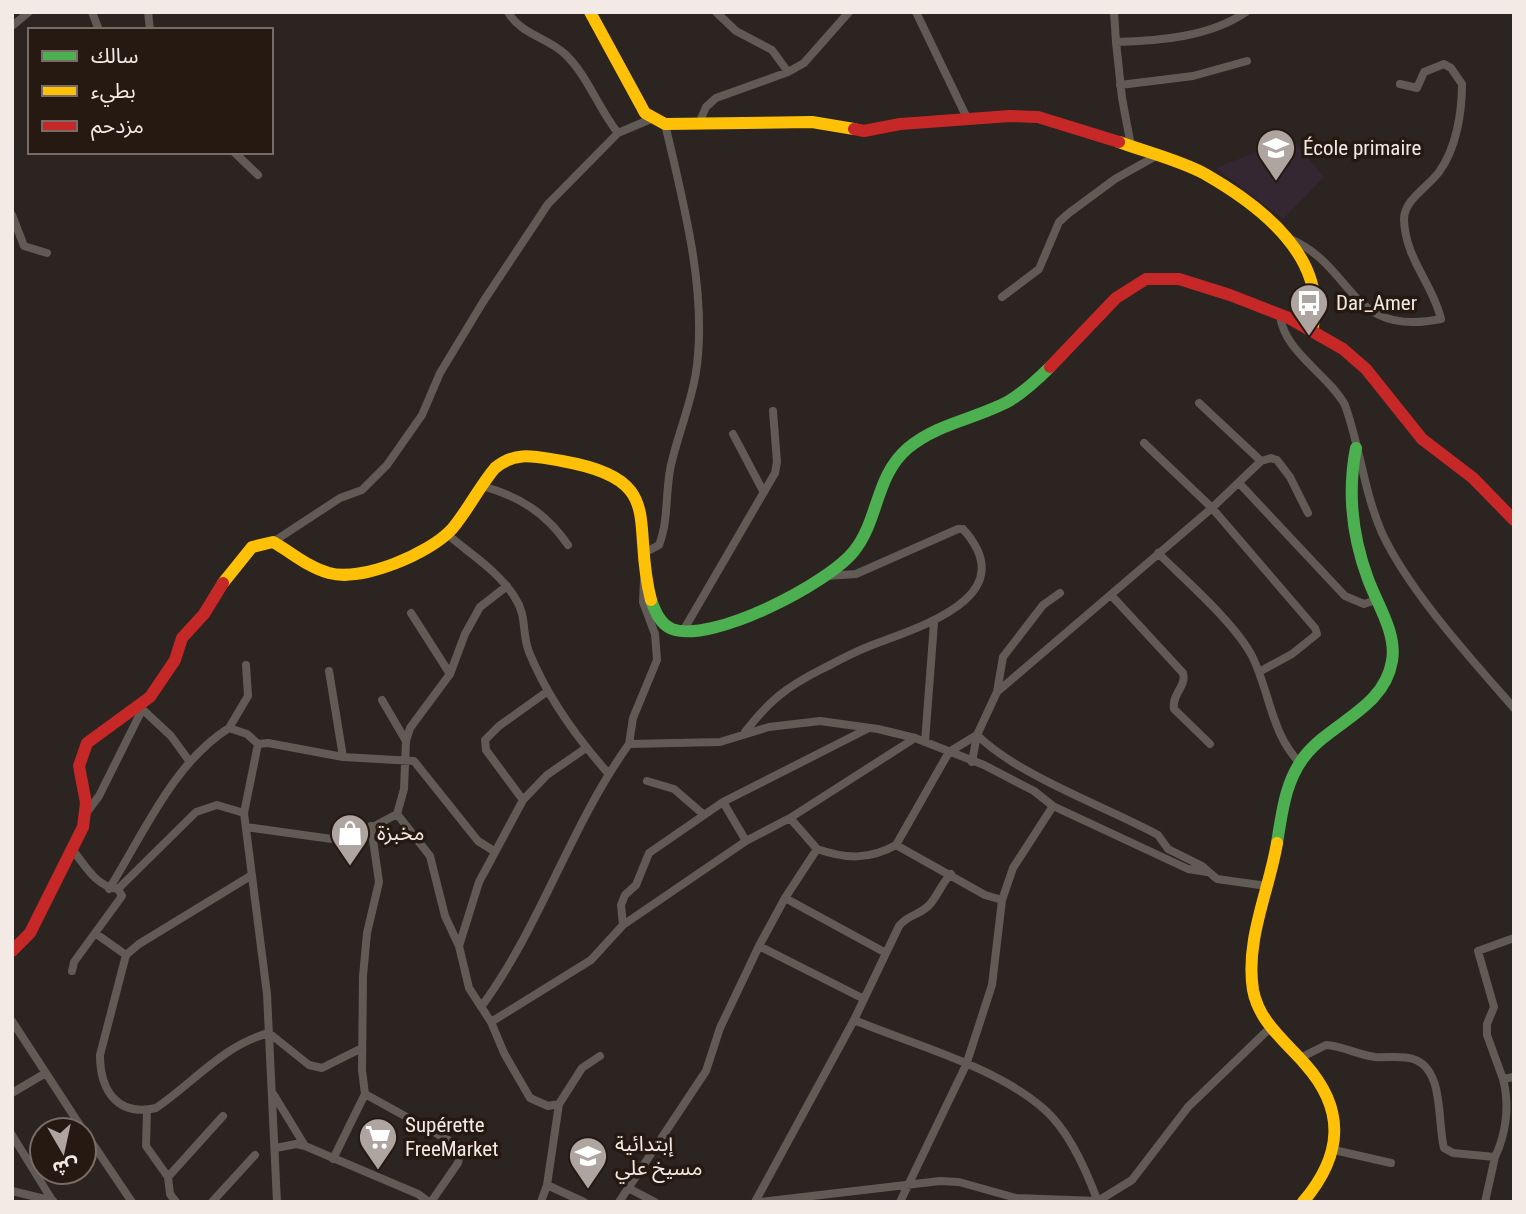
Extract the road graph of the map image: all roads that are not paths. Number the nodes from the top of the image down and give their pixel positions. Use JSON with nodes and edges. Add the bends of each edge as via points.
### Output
{"nodes":[{"id":1,"x":29,"y":12,"type":"edge"},
{"id":2,"x":508,"y":12,"type":"edge"},
{"id":3,"x":590,"y":12,"type":"edge"},
{"id":4,"x":716,"y":12,"type":"edge"},
{"id":5,"x":849,"y":12,"type":"edge"},
{"id":6,"x":916,"y":12,"type":"edge"},
{"id":7,"x":1114,"y":12,"type":"edge"},
{"id":8,"x":1246,"y":12,"type":"edge"},
{"id":9,"x":12,"y":26,"type":"edge"},
{"id":10,"x":1116,"y":42,"type":"junction"},
{"id":11,"x":1247,"y":61,"type":"dead end"},
{"id":12,"x":789,"y":72,"type":"junction"},
{"id":13,"x":1400,"y":84,"type":"dead end"},
{"id":14,"x":1120,"y":85,"type":"junction"},
{"id":15,"x":967,"y":118,"type":"junction"},
{"id":16,"x":651,"y":119,"type":"junction"},
{"id":17,"x":700,"y":121,"type":"junction"},
{"id":18,"x":665,"y":124,"type":"junction"},
{"id":19,"x":618,"y":133,"type":"junction"},
{"id":20,"x":1131,"y":146,"type":"junction"},
{"id":21,"x":236,"y":154,"type":"edge"},
{"id":22,"x":1156,"y":156,"type":"junction"},
{"id":23,"x":258,"y":174,"type":"dead end"},
{"id":24,"x":12,"y":215,"type":"edge"},
{"id":25,"x":1288,"y":238,"type":"junction"},
{"id":26,"x":47,"y":253,"type":"dead end"},
{"id":27,"x":1002,"y":297,"type":"dead end"},
{"id":28,"x":1280,"y":316,"type":"junction"},
{"id":29,"x":1312,"y":331,"type":"junction"},
{"id":30,"x":1199,"y":403,"type":"dead end"},
{"id":31,"x":773,"y":411,"type":"dead end"},
{"id":32,"x":733,"y":434,"type":"dead end"},
{"id":33,"x":1144,"y":443,"type":"dead end"},
{"id":34,"x":1356,"y":448,"type":"junction"},
{"id":35,"x":1261,"y":461,"type":"junction"},
{"id":36,"x":1239,"y":482,"type":"junction"},
{"id":37,"x":482,"y":486,"type":"junction"},
{"id":38,"x":764,"y":491,"type":"junction"},
{"id":39,"x":1212,"y":508,"type":"junction"},
{"id":40,"x":1308,"y":513,"type":"dead end"},
{"id":41,"x":1514,"y":520,"type":"edge"},
{"id":42,"x":447,"y":534,"type":"junction"},
{"id":43,"x":273,"y":542,"type":"junction"},
{"id":44,"x":568,"y":545,"type":"dead end"},
{"id":45,"x":646,"y":552,"type":"junction"},
{"id":46,"x":1158,"y":553,"type":"junction"},
{"id":47,"x":825,"y":576,"type":"junction"},
{"id":48,"x":644,"y":580,"type":"junction"},
{"id":49,"x":507,"y":586,"type":"junction"},
{"id":50,"x":1059,"y":593,"type":"dead end"},
{"id":51,"x":1111,"y":595,"type":"junction"},
{"id":52,"x":1376,"y":600,"type":"junction"},
{"id":53,"x":411,"y":613,"type":"dead end"},
{"id":54,"x":934,"y":623,"type":"junction"},
{"id":55,"x":683,"y":632,"type":"junction"},
{"id":56,"x":246,"y":664,"type":"dead end"},
{"id":57,"x":328,"y":671,"type":"dead end"},
{"id":58,"x":1259,"y":672,"type":"junction"},
{"id":59,"x":450,"y":674,"type":"junction"},
{"id":60,"x":548,"y":691,"type":"junction"},
{"id":61,"x":997,"y":692,"type":"junction"},
{"id":62,"x":382,"y":700,"type":"dead end"},
{"id":63,"x":140,"y":707,"type":"junction"},
{"id":64,"x":1514,"y":708,"type":"edge"},
{"id":65,"x":229,"y":728,"type":"junction"},
{"id":66,"x":867,"y":729,"type":"junction"},
{"id":67,"x":744,"y":733,"type":"junction"},
{"id":68,"x":977,"y":735,"type":"junction"},
{"id":69,"x":915,"y":738,"type":"junction"},
{"id":70,"x":406,"y":741,"type":"junction"},
{"id":71,"x":925,"y":742,"type":"junction"},
{"id":72,"x":258,"y":744,"type":"junction"},
{"id":73,"x":629,"y":744,"type":"junction"},
{"id":74,"x":1210,"y":744,"type":"dead end"},
{"id":75,"x":586,"y":748,"type":"junction"},
{"id":76,"x":949,"y":752,"type":"junction"},
{"id":77,"x":343,"y":757,"type":"junction"},
{"id":78,"x":406,"y":759,"type":"junction"},
{"id":79,"x":190,"y":762,"type":"junction"},
{"id":80,"x":972,"y":762,"type":"junction"},
{"id":81,"x":1300,"y":763,"type":"junction"},
{"id":82,"x":608,"y":773,"type":"junction"},
{"id":83,"x":1042,"y":777,"type":"junction"},
{"id":84,"x":647,"y":781,"type":"dead end"},
{"id":85,"x":1034,"y":791,"type":"junction"},
{"id":86,"x":523,"y":800,"type":"junction"},
{"id":87,"x":723,"y":802,"type":"junction"},
{"id":88,"x":1054,"y":806,"type":"junction"},
{"id":89,"x":244,"y":813,"type":"junction"},
{"id":90,"x":86,"y":814,"type":"junction"},
{"id":91,"x":397,"y":814,"type":"junction"},
{"id":92,"x":703,"y":814,"type":"junction"},
{"id":93,"x":790,"y":818,"type":"junction"},
{"id":94,"x":371,"y":826,"type":"junction"},
{"id":95,"x":246,"y":827,"type":"junction"},
{"id":96,"x":746,"y":841,"type":"junction"},
{"id":97,"x":896,"y":845,"type":"junction"},
{"id":98,"x":72,"y":849,"type":"junction"},
{"id":99,"x":817,"y":849,"type":"junction"},
{"id":100,"x":494,"y":851,"type":"junction"},
{"id":101,"x":1207,"y":872,"type":"junction"},
{"id":102,"x":951,"y":874,"type":"junction"},
{"id":103,"x":252,"y":875,"type":"junction"},
{"id":104,"x":1267,"y":886,"type":"junction"},
{"id":105,"x":113,"y":889,"type":"junction"},
{"id":106,"x":785,"y":898,"type":"junction"},
{"id":107,"x":1002,"y":900,"type":"junction"},
{"id":108,"x":623,"y":925,"type":"junction"},
{"id":109,"x":95,"y":933,"type":"junction"},
{"id":110,"x":1514,"y":938,"type":"edge"},
{"id":111,"x":459,"y":946,"type":"junction"},
{"id":112,"x":760,"y":946,"type":"junction"},
{"id":113,"x":12,"y":951,"type":"edge"},
{"id":114,"x":886,"y":953,"type":"junction"},
{"id":115,"x":126,"y":956,"type":"junction"},
{"id":116,"x":72,"y":971,"type":"dead end"},
{"id":117,"x":864,"y":999,"type":"junction"},
{"id":118,"x":481,"y":1007,"type":"junction"},
{"id":119,"x":854,"y":1020,"type":"junction"},
{"id":120,"x":12,"y":1021,"type":"edge"},
{"id":121,"x":491,"y":1022,"type":"junction"},
{"id":122,"x":1270,"y":1028,"type":"junction"},
{"id":123,"x":270,"y":1033,"type":"junction"},
{"id":124,"x":362,"y":1048,"type":"junction"},
{"id":125,"x":600,"y":1056,"type":"dead end"},
{"id":126,"x":1300,"y":1058,"type":"junction"},
{"id":127,"x":966,"y":1065,"type":"junction"},
{"id":128,"x":44,"y":1074,"type":"junction"},
{"id":129,"x":1514,"y":1077,"type":"edge"},
{"id":130,"x":1503,"y":1079,"type":"junction"},
{"id":131,"x":12,"y":1093,"type":"edge"},
{"id":132,"x":365,"y":1094,"type":"junction"},
{"id":133,"x":274,"y":1095,"type":"junction"},
{"id":134,"x":559,"y":1104,"type":"junction"},
{"id":135,"x":147,"y":1110,"type":"junction"},
{"id":136,"x":73,"y":1116,"type":"edge"},
{"id":137,"x":223,"y":1116,"type":"dead end"},
{"id":138,"x":12,"y":1135,"type":"edge"},
{"id":139,"x":306,"y":1146,"type":"junction"},
{"id":140,"x":276,"y":1148,"type":"junction"},
{"id":141,"x":1334,"y":1150,"type":"junction"},
{"id":142,"x":98,"y":1152,"type":"edge"},
{"id":143,"x":255,"y":1155,"type":"dead end"},
{"id":144,"x":1495,"y":1157,"type":"junction"},
{"id":145,"x":333,"y":1159,"type":"junction"},
{"id":146,"x":1391,"y":1163,"type":"dead end"},
{"id":147,"x":168,"y":1177,"type":"junction"},
{"id":148,"x":547,"y":1185,"type":"junction"},
{"id":149,"x":907,"y":1186,"type":"junction"},
{"id":150,"x":628,"y":1188,"type":"junction"},
{"id":151,"x":12,"y":1191,"type":"edge"},
{"id":152,"x":21,"y":1198,"type":"edge"},
{"id":153,"x":277,"y":1198,"type":"edge"},
{"id":154,"x":1309,"y":1199,"type":"edge"},
{"id":155,"x":1015,"y":1200,"type":"edge"},
{"id":156,"x":53,"y":1201,"type":"edge"},
{"id":157,"x":619,"y":1201,"type":"edge"},
{"id":158,"x":1098,"y":1201,"type":"edge"},
{"id":159,"x":132,"y":1202,"type":"edge"},
{"id":160,"x":176,"y":1202,"type":"edge"},
{"id":161,"x":212,"y":1202,"type":"edge"},
{"id":162,"x":271,"y":1202,"type":"edge"},
{"id":163,"x":430,"y":1202,"type":"edge"},
{"id":164,"x":541,"y":1202,"type":"edge"},
{"id":165,"x":584,"y":1202,"type":"edge"},
{"id":166,"x":610,"y":1202,"type":"edge"},
{"id":167,"x":655,"y":1202,"type":"edge"},
{"id":168,"x":755,"y":1202,"type":"edge"},
{"id":169,"x":761,"y":1202,"type":"edge"},
{"id":170,"x":900,"y":1202,"type":"edge"},
{"id":171,"x":1485,"y":1202,"type":"edge"}],
"edges":[{"from":1,"to":9,"type":"street"},
{"from":2,"to":19,"type":"street","via":[[521,29],[549,43],[573,63]]},
{"from":3,"to":16,"type":"main road"},
{"from":4,"to":12,"type":"street","via":[[736,31],[772,50]]},
{"from":5,"to":12,"type":"street","via":[[804,63]]},
{"from":6,"to":15,"type":"street"},
{"from":7,"to":10,"type":"street"},
{"from":8,"to":10,"type":"street","via":[[1206,30]]},
{"from":10,"to":14,"type":"street"},
{"from":11,"to":14,"type":"street","via":[[1193,76]]},
{"from":12,"to":17,"type":"street","via":[[716,98]]},
{"from":13,"to":25,"type":"street","via":[[1417,88],[1424,72],[1444,64],[1462,84],[1457,130],[1448,153],[1438,174],[1405,209],[1404,220],[1414,265],[1441,319],[1398,323],[1380,317],[1318,256]]},
{"from":14,"to":20,"type":"street"},
{"from":15,"to":17,"type":"main road","via":[[864,131],[812,122]]},
{"from":15,"to":20,"type":"main road","via":[[1038,117]]},
{"from":16,"to":18,"type":"main road"},
{"from":16,"to":19,"type":"street"},
{"from":17,"to":18,"type":"main road"},
{"from":18,"to":45,"type":"street","via":[[691,246],[698,321],[696,372],[670,467],[663,531],[659,545]]},
{"from":19,"to":43,"type":"street","via":[[548,204],[475,314],[440,373],[422,415],[387,465],[362,490],[340,498]]},
{"from":20,"to":22,"type":"main road"},
{"from":21,"to":23,"type":"street"},
{"from":22,"to":25,"type":"main road","via":[[1219,181],[1264,213]]},
{"from":22,"to":27,"type":"street","via":[[1115,179],[1059,222],[1039,269]]},
{"from":24,"to":26,"type":"street","via":[[24,246]]},
{"from":25,"to":29,"type":"main road","via":[[1301,255],[1318,307]]},
{"from":28,"to":29,"type":"main road"},
{"from":28,"to":34,"type":"street","via":[[1286,339],[1336,390],[1351,422]]},
{"from":28,"to":47,"type":"main road","via":[[1191,283],[1156,276],[1144,279],[1119,297],[1026,390],[935,430],[897,458],[878,490],[855,550]]},
{"from":29,"to":41,"type":"main road","via":[[1358,361],[1414,431],[1474,479]]},
{"from":30,"to":35,"type":"street"},
{"from":31,"to":38,"type":"street","via":[[777,467]]},
{"from":32,"to":38,"type":"street"},
{"from":33,"to":39,"type":"street"},
{"from":34,"to":52,"type":"main road","via":[[1352,528]]},
{"from":34,"to":64,"type":"street","via":[[1388,545]]},
{"from":35,"to":36,"type":"street"},
{"from":35,"to":40,"type":"street","via":[[1271,458],[1280,464]]},
{"from":36,"to":39,"type":"street"},
{"from":36,"to":52,"type":"street","via":[[1345,596],[1364,604]]},
{"from":37,"to":42,"type":"main road"},
{"from":37,"to":44,"type":"street","via":[[521,499]]},
{"from":37,"to":45,"type":"main road","via":[[498,465],[513,456],[602,470],[627,485],[635,496]]},
{"from":38,"to":55,"type":"street"},
{"from":39,"to":46,"type":"street"},
{"from":39,"to":58,"type":"street","via":[[1296,602],[1317,634]]},
{"from":42,"to":43,"type":"main road","via":[[391,564],[346,576],[330,574]]},
{"from":42,"to":49,"type":"street"},
{"from":43,"to":63,"type":"main road","via":[[252,547],[230,570],[204,614],[182,638],[176,660]]},
{"from":45,"to":48,"type":"main road"},
{"from":46,"to":51,"type":"street"},
{"from":46,"to":58,"type":"street","via":[[1241,641]]},
{"from":47,"to":54,"type":"street","via":[[856,575],[963,529],[982,572],[965,599]]},
{"from":47,"to":55,"type":"main road","via":[[728,622]]},
{"from":48,"to":55,"type":"main road","via":[[654,612],[662,622]]},
{"from":48,"to":73,"type":"street","via":[[643,602],[655,634],[657,660],[633,718]]},
{"from":49,"to":59,"type":"street","via":[[480,607]]},
{"from":49,"to":60,"type":"street","via":[[526,616],[527,646]]},
{"from":50,"to":61,"type":"street","via":[[1043,605],[1003,657]]},
{"from":51,"to":61,"type":"street"},
{"from":51,"to":74,"type":"street","via":[[1183,673],[1174,709]]},
{"from":52,"to":81,"type":"main road","via":[[1392,643],[1385,682]]},
{"from":53,"to":59,"type":"street"},
{"from":54,"to":67,"type":"street","via":[[820,670],[771,700]]},
{"from":54,"to":71,"type":"street"},
{"from":56,"to":65,"type":"street","via":[[248,696]]},
{"from":57,"to":77,"type":"street"},
{"from":58,"to":81,"type":"street","via":[[1279,735]]},
{"from":59,"to":70,"type":"street","via":[[418,714]]},
{"from":60,"to":75,"type":"street"},
{"from":60,"to":86,"type":"street","via":[[485,740],[486,750]]},
{"from":61,"to":68,"type":"street"},
{"from":62,"to":70,"type":"street"},
{"from":63,"to":79,"type":"street"},
{"from":63,"to":90,"type":"street"},
{"from":63,"to":90,"type":"main road","via":[[87,743],[79,766]]},
{"from":65,"to":72,"type":"street"},
{"from":65,"to":79,"type":"street","via":[[212,738]]},
{"from":66,"to":67,"type":"street","via":[[820,721]]},
{"from":66,"to":69,"type":"street"},
{"from":66,"to":87,"type":"street"},
{"from":67,"to":73,"type":"street","via":[[720,742]]},
{"from":68,"to":76,"type":"street"},
{"from":68,"to":80,"type":"street"},
{"from":68,"to":83,"type":"street"},
{"from":69,"to":71,"type":"street"},
{"from":69,"to":93,"type":"street"},
{"from":70,"to":78,"type":"street"},
{"from":71,"to":76,"type":"street"},
{"from":72,"to":77,"type":"street"},
{"from":72,"to":89,"type":"street"},
{"from":73,"to":82,"type":"street"},
{"from":75,"to":82,"type":"street"},
{"from":75,"to":86,"type":"street","via":[[547,775]]},
{"from":76,"to":80,"type":"street"},
{"from":76,"to":97,"type":"street"},
{"from":77,"to":78,"type":"street"},
{"from":78,"to":91,"type":"street"},
{"from":78,"to":100,"type":"street","via":[[422,768],[478,841]]},
{"from":79,"to":105,"type":"street"},
{"from":80,"to":85,"type":"street"},
{"from":81,"to":104,"type":"main road","via":[[1290,781]]},
{"from":82,"to":118,"type":"street","via":[[512,961]]},
{"from":83,"to":85,"type":"street"},
{"from":83,"to":101,"type":"street","via":[[1158,835],[1168,849]]},
{"from":84,"to":92,"type":"street","via":[[674,789]]},
{"from":85,"to":88,"type":"street"},
{"from":86,"to":100,"type":"street"},
{"from":87,"to":92,"type":"street"},
{"from":87,"to":96,"type":"street"},
{"from":88,"to":101,"type":"street","via":[[1188,869]]},
{"from":88,"to":107,"type":"street","via":[[1013,869]]},
{"from":89,"to":95,"type":"street"},
{"from":89,"to":105,"type":"street","via":[[217,805],[196,812]]},
{"from":90,"to":98,"type":"main road"},
{"from":91,"to":94,"type":"street"},
{"from":91,"to":111,"type":"street","via":[[430,856],[445,916]]},
{"from":92,"to":108,"type":"street","via":[[649,853],[636,885],[621,905]]},
{"from":93,"to":96,"type":"street"},
{"from":93,"to":99,"type":"street"},
{"from":94,"to":95,"type":"street","via":[[339,840]]},
{"from":94,"to":124,"type":"street","via":[[379,882],[367,933]]},
{"from":95,"to":103,"type":"street"},
{"from":96,"to":108,"type":"street"},
{"from":97,"to":99,"type":"street","via":[[851,858]]},
{"from":97,"to":102,"type":"street"},
{"from":98,"to":105,"type":"street","via":[[91,873]]},
{"from":98,"to":113,"type":"main road","via":[[30,933]]},
{"from":99,"to":106,"type":"street"},
{"from":100,"to":111,"type":"street"},
{"from":101,"to":104,"type":"street","via":[[1236,884]]},
{"from":102,"to":107,"type":"street"},
{"from":102,"to":114,"type":"street","via":[[922,912],[905,917]]},
{"from":103,"to":115,"type":"street"},
{"from":103,"to":123,"type":"street"},
{"from":104,"to":122,"type":"main road","via":[[1252,970],[1255,1000]]},
{"from":105,"to":109,"type":"street","via":[[122,896]]},
{"from":106,"to":112,"type":"street"},
{"from":106,"to":114,"type":"street"},
{"from":107,"to":127,"type":"street","via":[[992,985]]},
{"from":108,"to":121,"type":"street","via":[[590,960]]},
{"from":109,"to":115,"type":"street"},
{"from":109,"to":116,"type":"street"},
{"from":110,"to":130,"type":"street","via":[[1478,951],[1494,1007],[1487,1035]]},
{"from":111,"to":118,"type":"street","via":[[469,988]]},
{"from":112,"to":117,"type":"street"},
{"from":112,"to":150,"type":"street","via":[[720,1028],[706,1071]]},
{"from":114,"to":117,"type":"street"},
{"from":115,"to":135,"type":"street","via":[[106,1026],[100,1071],[108,1094]]},
{"from":117,"to":119,"type":"street"},
{"from":118,"to":121,"type":"street"},
{"from":119,"to":127,"type":"street"},
{"from":119,"to":168,"type":"street"},
{"from":120,"to":128,"type":"street"},
{"from":121,"to":134,"type":"street","via":[[530,1098],[548,1106]]},
{"from":122,"to":126,"type":"main road"},
{"from":122,"to":158,"type":"street","via":[[1188,1107],[1132,1180]]},
{"from":123,"to":124,"type":"street","via":[[309,1065],[322,1068]]},
{"from":123,"to":133,"type":"street"},
{"from":123,"to":135,"type":"street","via":[[251,1038]]},
{"from":124,"to":132,"type":"street"},
{"from":125,"to":134,"type":"street","via":[[582,1068]]},
{"from":126,"to":141,"type":"main road","via":[[1319,1081],[1333,1111]]},
{"from":126,"to":144,"type":"street","via":[[1326,1045],[1420,1062],[1435,1087],[1444,1148]]},
{"from":127,"to":149,"type":"street"},
{"from":127,"to":158,"type":"street","via":[[1046,1111],[1080,1159]]},
{"from":128,"to":131,"type":"street"},
{"from":128,"to":136,"type":"street"},
{"from":129,"to":130,"type":"street"},
{"from":130,"to":144,"type":"street","via":[[1506,1111]]},
{"from":132,"to":145,"type":"street"},
{"from":132,"to":163,"type":"street","via":[[461,1147],[458,1163]]},
{"from":133,"to":139,"type":"street"},
{"from":133,"to":140,"type":"street"},
{"from":134,"to":148,"type":"street"},
{"from":135,"to":147,"type":"street","via":[[146,1146]]},
{"from":137,"to":147,"type":"street"},
{"from":138,"to":156,"type":"street"},
{"from":139,"to":140,"type":"street"},
{"from":139,"to":145,"type":"street"},
{"from":140,"to":153,"type":"street"},
{"from":141,"to":146,"type":"street"},
{"from":141,"to":154,"type":"main road"},
{"from":142,"to":159,"type":"street"},
{"from":143,"to":161,"type":"street"},
{"from":144,"to":171,"type":"street"},
{"from":145,"to":163,"type":"street"},
{"from":147,"to":160,"type":"street"},
{"from":148,"to":164,"type":"street"},
{"from":148,"to":165,"type":"street"},
{"from":149,"to":155,"type":"street","via":[[959,1182]]},
{"from":149,"to":169,"type":"street"},
{"from":149,"to":170,"type":"street"},
{"from":150,"to":157,"type":"street"},
{"from":150,"to":167,"type":"street"},
{"from":151,"to":152,"type":"street"},
{"from":152,"to":156,"type":"street"},
{"from":153,"to":162,"type":"street"},
{"from":155,"to":158,"type":"street"},
{"from":157,"to":166,"type":"street"}]}
